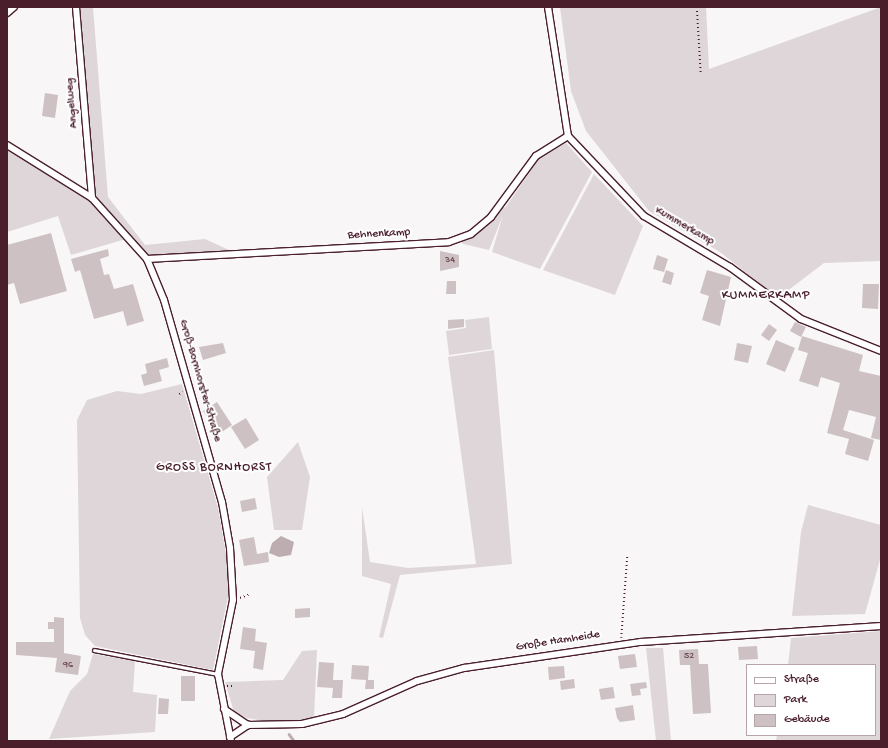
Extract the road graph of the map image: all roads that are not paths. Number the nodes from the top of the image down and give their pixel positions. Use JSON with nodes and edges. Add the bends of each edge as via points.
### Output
{"nodes":[{"id":1,"x":14,"y":7,"type":"edge"},
{"id":2,"x":76,"y":7,"type":"edge"},
{"id":3,"x":548,"y":7,"type":"edge"},
{"id":4,"x":7,"y":13,"type":"edge"},
{"id":5,"x":568,"y":136,"type":"junction"},
{"id":6,"x":7,"y":145,"type":"edge"},
{"id":7,"x":92,"y":198,"type":"junction"},
{"id":8,"x":147,"y":259,"type":"junction"},
{"id":9,"x":881,"y":351,"type":"edge"},
{"id":10,"x":881,"y":626,"type":"edge"},
{"id":11,"x":94,"y":650,"type":"dead end"},
{"id":12,"x":218,"y":674,"type":"junction"},
{"id":13,"x":224,"y":709,"type":"junction"},
{"id":14,"x":248,"y":725,"type":"junction"},
{"id":15,"x":231,"y":739,"type":"edge"}],
"edges":[{"from":1,"to":4,"type":"street"},
{"from":2,"to":7,"type":"street","name":"Angelweg"},
{"from":3,"to":5,"type":"street"},
{"from":5,"to":8,"type":"street","name":"Behnenkamp","via":[[536,156],[491,217],[471,234],[449,242]]},
{"from":5,"to":9,"type":"street","name":"Kummerkamp","via":[[654,224],[730,267],[801,319]]},
{"from":6,"to":7,"type":"street","name":"Groß-Bornhorster-Straße"},
{"from":7,"to":8,"type":"street","name":"Groß-Bornhorster-Straße"},
{"from":8,"to":12,"type":"street","name":"Groß-Bornhorster-Straße","via":[[179,350],[222,502],[230,548],[233,600]]},
{"from":10,"to":14,"type":"street","name":"Große Hamheide","via":[[620,644],[464,668],[417,681],[343,714],[302,724]]},
{"from":11,"to":12,"type":"lane"},
{"from":12,"to":13,"type":"street","name":"Groß-Bornhorster-Straße"},
{"from":13,"to":14,"type":"street"},
{"from":13,"to":15,"type":"street","name":"Groß-Bornhorster-Straße"},
{"from":14,"to":15,"type":"street"}]}
